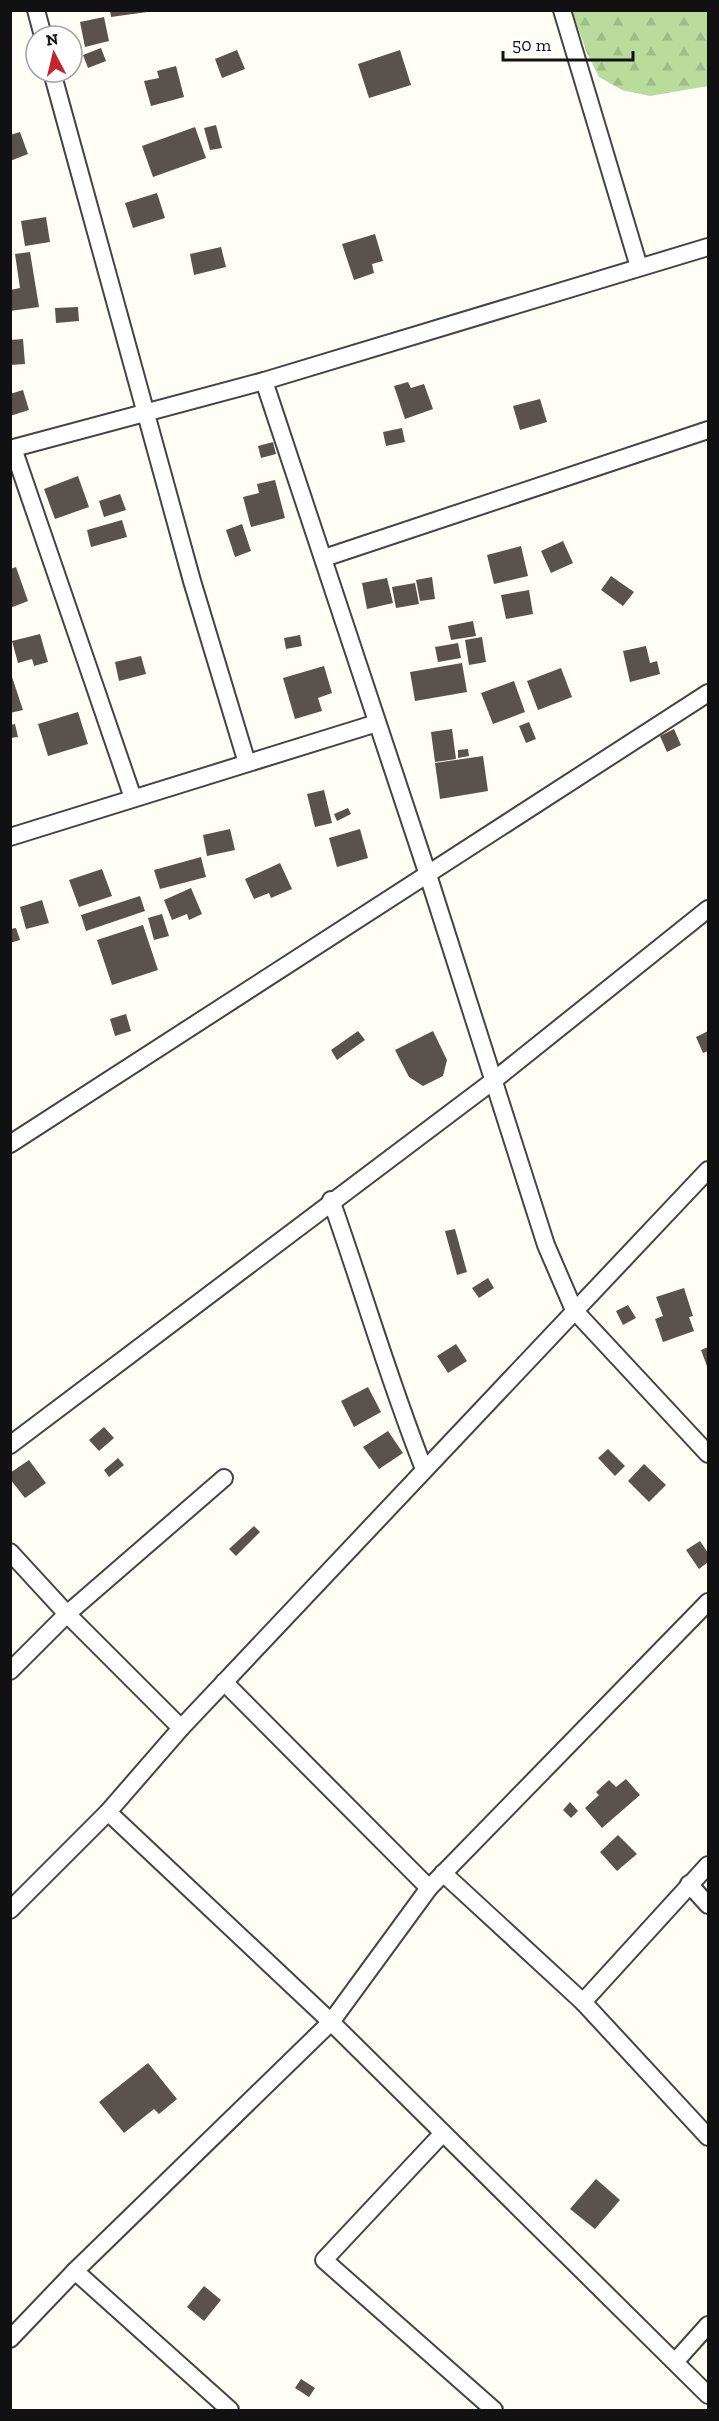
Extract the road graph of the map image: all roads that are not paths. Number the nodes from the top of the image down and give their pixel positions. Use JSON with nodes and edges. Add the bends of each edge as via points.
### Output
{"nodes":[{"id":1,"x":562,"y":10,"type":"edge"},
{"id":2,"x":55,"y":84,"type":"edge"},
{"id":3,"x":708,"y":247,"type":"edge"},
{"id":4,"x":639,"y":267,"type":"junction"},
{"id":5,"x":264,"y":381,"type":"junction"},
{"id":6,"x":145,"y":413,"type":"junction"},
{"id":7,"x":708,"y":430,"type":"edge"},
{"id":8,"x":12,"y":449,"type":"edge"},
{"id":9,"x":324,"y":558,"type":"junction"},
{"id":10,"x":708,"y":693,"type":"edge"},
{"id":11,"x":377,"y":723,"type":"junction"},
{"id":12,"x":247,"y":763,"type":"junction"},
{"id":13,"x":133,"y":798,"type":"junction"},
{"id":14,"x":10,"y":837,"type":"edge"},
{"id":15,"x":428,"y":875,"type":"junction"},
{"id":16,"x":708,"y":909,"type":"edge"},
{"id":17,"x":494,"y":1081,"type":"junction"},
{"id":18,"x":10,"y":1144,"type":"edge"},
{"id":19,"x":708,"y":1170,"type":"edge"},
{"id":20,"x":331,"y":1200,"type":"junction"},
{"id":21,"x":574,"y":1310,"type":"junction"},
{"id":22,"x":10,"y":1445,"type":"edge"},
{"id":23,"x":708,"y":1454,"type":"edge"},
{"id":24,"x":424,"y":1469,"type":"junction"},
{"id":25,"x":225,"y":1478,"type":"dead end"},
{"id":26,"x":10,"y":1552,"type":"edge"},
{"id":27,"x":708,"y":1602,"type":"edge"},
{"id":28,"x":68,"y":1614,"type":"junction"},
{"id":29,"x":10,"y":1671,"type":"edge"},
{"id":30,"x":224,"y":1682,"type":"junction"},
{"id":31,"x":181,"y":1728,"type":"junction"},
{"id":32,"x":108,"y":1812,"type":"junction"},
{"id":33,"x":708,"y":1865,"type":"edge"},
{"id":34,"x":443,"y":1873,"type":"junction"},
{"id":35,"x":688,"y":1884,"type":"junction"},
{"id":36,"x":429,"y":1888,"type":"junction"},
{"id":37,"x":708,"y":1905,"type":"edge"},
{"id":38,"x":10,"y":1910,"type":"edge"},
{"id":39,"x":583,"y":2002,"type":"junction"},
{"id":40,"x":331,"y":2022,"type":"junction"},
{"id":41,"x":443,"y":2133,"type":"junction"},
{"id":42,"x":708,"y":2137,"type":"edge"},
{"id":43,"x":75,"y":2271,"type":"junction"},
{"id":44,"x":708,"y":2325,"type":"edge"},
{"id":45,"x":10,"y":2339,"type":"edge"},
{"id":46,"x":675,"y":2362,"type":"junction"},
{"id":47,"x":708,"y":2395,"type":"edge"},
{"id":48,"x":230,"y":2410,"type":"edge"},
{"id":49,"x":494,"y":2410,"type":"edge"}],
"edges":[{"from":1,"to":4,"type":"street"},
{"from":2,"to":6,"type":"street"},
{"from":3,"to":4,"type":"street"},
{"from":4,"to":5,"type":"street"},
{"from":5,"to":6,"type":"street"},
{"from":5,"to":9,"type":"street"},
{"from":6,"to":8,"type":"street"},
{"from":6,"to":12,"type":"street"},
{"from":7,"to":9,"type":"street"},
{"from":8,"to":13,"type":"street"},
{"from":9,"to":11,"type":"street"},
{"from":10,"to":15,"type":"street"},
{"from":11,"to":12,"type":"street"},
{"from":11,"to":15,"type":"street"},
{"from":12,"to":13,"type":"street"},
{"from":13,"to":14,"type":"street"},
{"from":15,"to":17,"type":"street"},
{"from":15,"to":18,"type":"street"},
{"from":16,"to":17,"type":"street"},
{"from":17,"to":20,"type":"street"},
{"from":17,"to":21,"type":"street","via":[[546,1245]]},
{"from":19,"to":21,"type":"street"},
{"from":20,"to":22,"type":"street"},
{"from":20,"to":24,"type":"street","via":[[362,1285],[393,1391]]},
{"from":21,"to":23,"type":"street"},
{"from":21,"to":24,"type":"street"},
{"from":24,"to":30,"type":"street"},
{"from":25,"to":28,"type":"street"},
{"from":26,"to":28,"type":"street"},
{"from":27,"to":34,"type":"street"},
{"from":28,"to":29,"type":"street"},
{"from":28,"to":31,"type":"street"},
{"from":30,"to":31,"type":"street"},
{"from":30,"to":36,"type":"street"},
{"from":31,"to":32,"type":"street"},
{"from":32,"to":38,"type":"street"},
{"from":32,"to":40,"type":"street"},
{"from":33,"to":35,"type":"street"},
{"from":34,"to":36,"type":"street"},
{"from":34,"to":39,"type":"street"},
{"from":35,"to":37,"type":"street"},
{"from":35,"to":39,"type":"street"},
{"from":36,"to":40,"type":"street"},
{"from":39,"to":42,"type":"street"},
{"from":40,"to":41,"type":"street"},
{"from":40,"to":43,"type":"street"},
{"from":41,"to":46,"type":"street"},
{"from":41,"to":49,"type":"street","via":[[324,2260]]},
{"from":43,"to":45,"type":"street"},
{"from":43,"to":48,"type":"street"},
{"from":44,"to":46,"type":"street"},
{"from":46,"to":47,"type":"street"}]}
